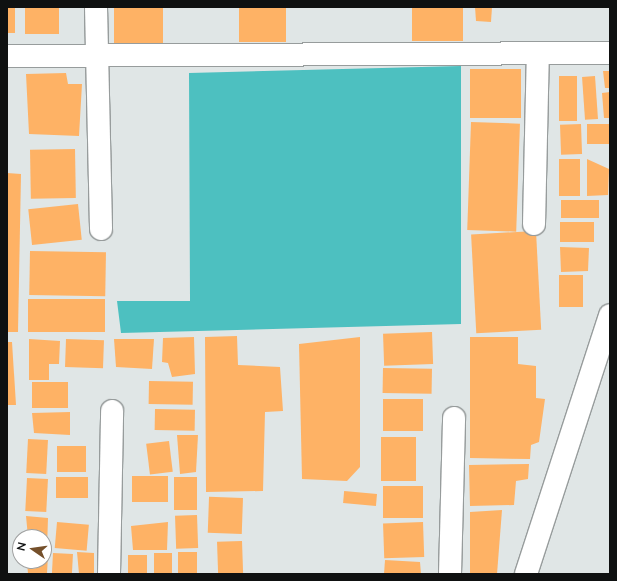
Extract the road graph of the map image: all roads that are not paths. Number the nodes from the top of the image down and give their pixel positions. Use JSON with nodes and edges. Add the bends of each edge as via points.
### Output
{"nodes":[{"id":1,"x":96,"y":7,"type":"edge"},
{"id":2,"x":610,"y":53,"type":"edge"},
{"id":3,"x":538,"y":54,"type":"junction"},
{"id":4,"x":7,"y":56,"type":"edge"},
{"id":5,"x":96,"y":56,"type":"junction"},
{"id":6,"x":534,"y":224,"type":"dead end"},
{"id":7,"x":102,"y":229,"type":"dead end"},
{"id":8,"x":610,"y":315,"type":"edge"},
{"id":9,"x":607,"y":338,"type":"edge"},
{"id":10,"x":112,"y":411,"type":"dead end"},
{"id":11,"x":454,"y":418,"type":"dead end"},
{"id":12,"x":109,"y":574,"type":"edge"},
{"id":13,"x":450,"y":574,"type":"edge"},
{"id":14,"x":526,"y":574,"type":"edge"}],
"edges":[{"from":1,"to":5,"type":"street"},
{"from":2,"to":3,"type":"street"},
{"from":3,"to":5,"type":"street"},
{"from":3,"to":6,"type":"street"},
{"from":4,"to":5,"type":"street"},
{"from":5,"to":7,"type":"street"},
{"from":8,"to":9,"type":"street"},
{"from":9,"to":14,"type":"street"},
{"from":10,"to":12,"type":"street"},
{"from":11,"to":13,"type":"street"}]}
